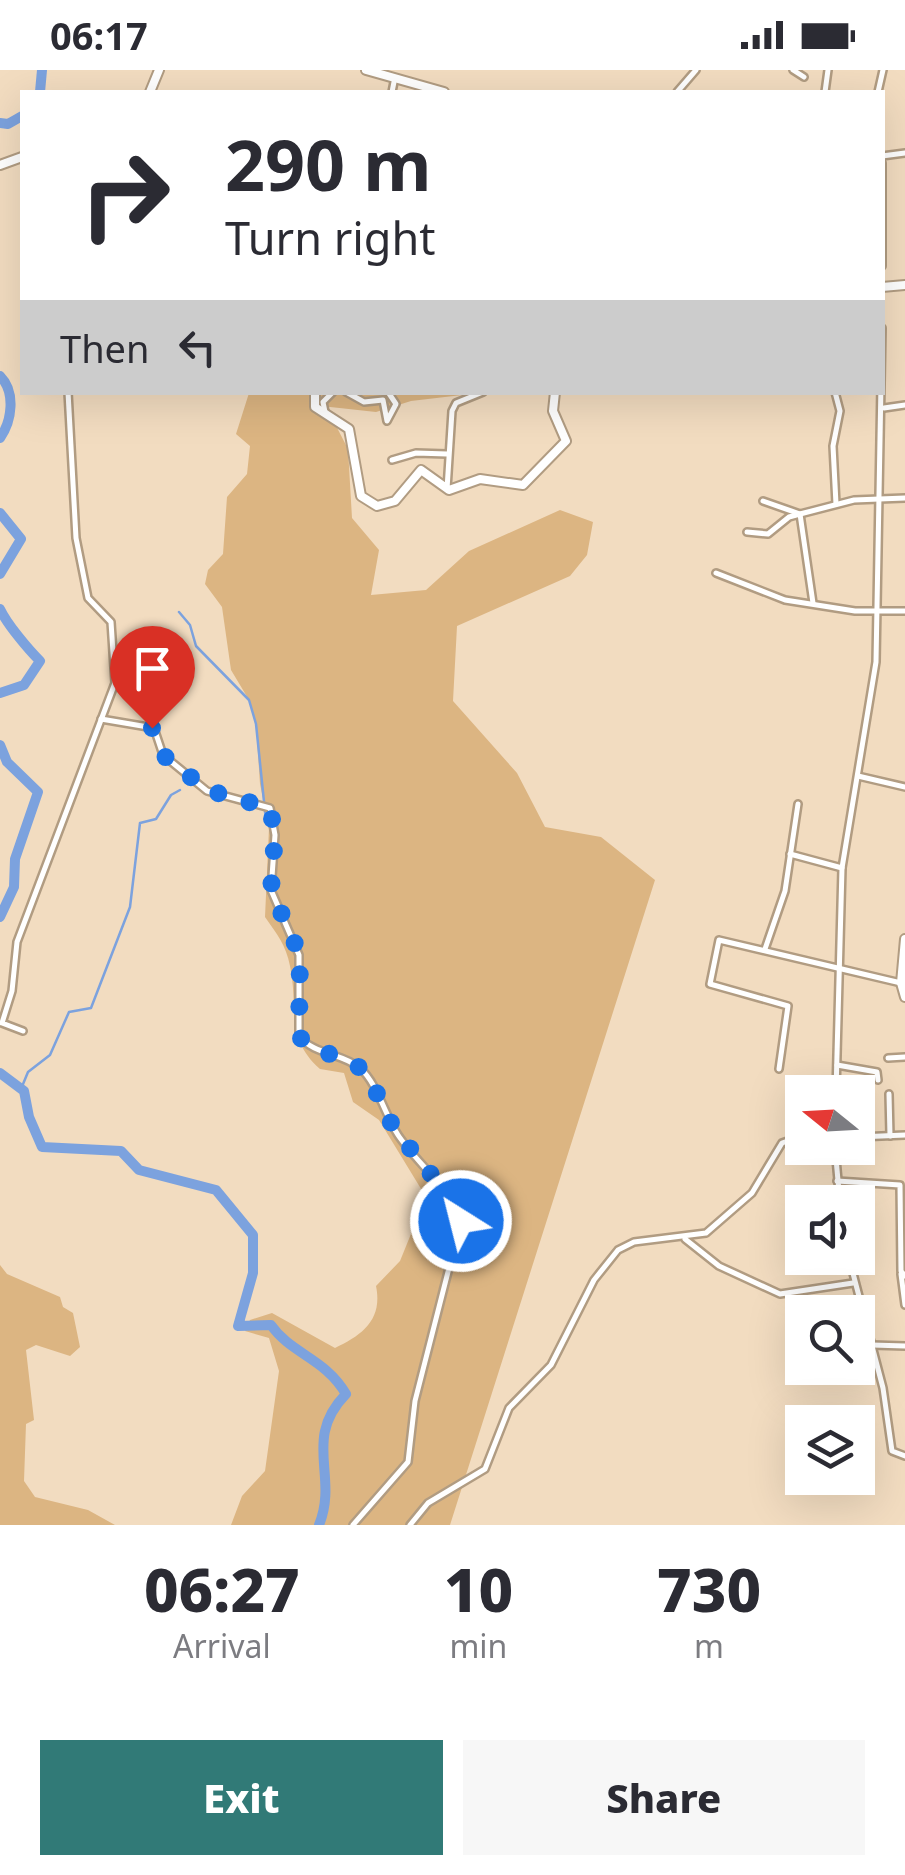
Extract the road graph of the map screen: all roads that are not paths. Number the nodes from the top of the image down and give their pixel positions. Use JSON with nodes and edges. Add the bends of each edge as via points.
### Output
{"nodes":[{"id":1,"x":366,"y":70,"type":"edge"},
{"id":2,"x":696,"y":70,"type":"edge"},
{"id":3,"x":793,"y":70,"type":"edge"},
{"id":4,"x":804,"y":77,"type":"dead end"},
{"id":5,"x":394,"y":82,"type":"junction"},
{"id":6,"x":392,"y":90,"type":"edge"},
{"id":7,"x":434,"y":90,"type":"edge"},
{"id":8,"x":679,"y":90,"type":"edge"},
{"id":9,"x":68,"y":395,"type":"edge"},
{"id":10,"x":315,"y":395,"type":"edge"},
{"id":11,"x":330,"y":395,"type":"edge"},
{"id":12,"x":351,"y":395,"type":"edge"},
{"id":13,"x":390,"y":395,"type":"edge"},
{"id":14,"x":476,"y":395,"type":"edge"},
{"id":15,"x":555,"y":395,"type":"edge"},
{"id":16,"x":836,"y":395,"type":"edge"},
{"id":17,"x":884,"y":395,"type":"edge"},
{"id":18,"x":905,"y":406,"type":"edge"},
{"id":19,"x":884,"y":408,"type":"junction"},
{"id":20,"x":326,"y":414,"type":"junction"},
{"id":21,"x":448,"y":454,"type":"junction"},
{"id":22,"x":392,"y":460,"type":"dead end"},
{"id":23,"x":447,"y":489,"type":"junction"},
{"id":24,"x":905,"y":498,"type":"edge"},
{"id":25,"x":881,"y":499,"type":"junction"},
{"id":26,"x":764,"y":502,"type":"dead end"},
{"id":27,"x":836,"y":504,"type":"junction"},
{"id":28,"x":800,"y":514,"type":"junction"},
{"id":29,"x":746,"y":532,"type":"dead end"},
{"id":30,"x":716,"y":573,"type":"dead end"},
{"id":31,"x":813,"y":604,"type":"junction"},
{"id":32,"x":905,"y":611,"type":"edge"},
{"id":33,"x":877,"y":612,"type":"junction"},
{"id":34,"x":100,"y":718,"type":"junction"},
{"id":35,"x":858,"y":776,"type":"junction"},
{"id":36,"x":905,"y":787,"type":"edge"},
{"id":37,"x":798,"y":804,"type":"dead end"},
{"id":38,"x":790,"y":854,"type":"junction"},
{"id":39,"x":842,"y":868,"type":"junction"},
{"id":40,"x":905,"y":939,"type":"edge"},
{"id":41,"x":765,"y":950,"type":"junction"},
{"id":42,"x":839,"y":970,"type":"junction"},
{"id":43,"x":901,"y":983,"type":"junction"},
{"id":44,"x":905,"y":997,"type":"edge"},
{"id":45,"x":23,"y":1030,"type":"dead end"},
{"id":46,"x":905,"y":1057,"type":"edge"},
{"id":47,"x":888,"y":1058,"type":"dead end"},
{"id":48,"x":837,"y":1066,"type":"junction"},
{"id":49,"x":779,"y":1069,"type":"dead end"},
{"id":50,"x":837,"y":1075,"type":"edge"},
{"id":51,"x":878,"y":1080,"type":"dead end"},
{"id":52,"x":888,"y":1094,"type":"dead end"},
{"id":53,"x":905,"y":1135,"type":"edge"},
{"id":54,"x":875,"y":1136,"type":"edge"},
{"id":55,"x":890,"y":1136,"type":"junction"},
{"id":56,"x":785,"y":1142,"type":"edge"},
{"id":57,"x":836,"y":1165,"type":"edge"},
{"id":58,"x":837,"y":1182,"type":"junction"},
{"id":59,"x":837,"y":1185,"type":"edge"},
{"id":60,"x":685,"y":1239,"type":"junction"},
{"id":61,"x":852,"y":1275,"type":"edge"},
{"id":62,"x":903,"y":1275,"type":"edge"},
{"id":63,"x":853,"y":1283,"type":"junction"},
{"id":64,"x":857,"y":1295,"type":"edge"},
{"id":65,"x":905,"y":1304,"type":"edge"},
{"id":66,"x":875,"y":1345,"type":"edge"},
{"id":67,"x":905,"y":1346,"type":"edge"},
{"id":68,"x":875,"y":1357,"type":"edge"},
{"id":69,"x":905,"y":1456,"type":"edge"},
{"id":70,"x":353,"y":1525,"type":"edge"},
{"id":71,"x":410,"y":1525,"type":"edge"}],
"edges":[{"from":1,"to":5,"type":"street"},
{"from":2,"to":8,"type":"street"},
{"from":3,"to":4,"type":"street"},
{"from":5,"to":6,"type":"street"},
{"from":5,"to":7,"type":"street"},
{"from":9,"to":34,"type":"street","via":[[83,578],[88,598],[111,622],[116,654],[115,683]]},
{"from":10,"to":20,"type":"street","via":[[314,407]]},
{"from":11,"to":20,"type":"street","via":[[323,402]]},
{"from":12,"to":13,"type":"street","via":[[383,400],[387,421],[396,404]]},
{"from":14,"to":21,"type":"street","via":[[456,403]]},
{"from":15,"to":23,"type":"street","via":[[553,411],[566,441],[528,482],[480,480]]},
{"from":16,"to":27,"type":"street"},
{"from":17,"to":19,"type":"street"},
{"from":18,"to":19,"type":"street"},
{"from":19,"to":25,"type":"street"},
{"from":20,"to":23,"type":"street","via":[[352,435],[368,503],[394,500],[421,470]]},
{"from":21,"to":22,"type":"street"},
{"from":21,"to":23,"type":"street"},
{"from":24,"to":25,"type":"street"},
{"from":25,"to":27,"type":"street"},
{"from":25,"to":33,"type":"street"},
{"from":26,"to":28,"type":"street"},
{"from":27,"to":28,"type":"street"},
{"from":28,"to":29,"type":"street","via":[[768,534]]},
{"from":28,"to":31,"type":"street"},
{"from":30,"to":31,"type":"street"},
{"from":31,"to":33,"type":"street"},
{"from":32,"to":33,"type":"street"},
{"from":33,"to":35,"type":"street","via":[[874,685]]},
{"from":34,"to":45,"type":"street","via":[[17,942],[2,1023]]},
{"from":34,"to":70,"type":"street","via":[[154,728],[163,755],[207,790],[270,808],[271,890],[300,955],[299,1036],[365,1073],[398,1136],[456,1202],[461,1221],[415,1401],[408,1462]]},
{"from":35,"to":36,"type":"street"},
{"from":35,"to":39,"type":"street"},
{"from":37,"to":38,"type":"street"},
{"from":38,"to":39,"type":"street"},
{"from":38,"to":41,"type":"street"},
{"from":39,"to":42,"type":"street"},
{"from":40,"to":43,"type":"street"},
{"from":41,"to":42,"type":"street"},
{"from":41,"to":49,"type":"street","via":[[718,940],[708,979],[715,988],[788,1006]]},
{"from":42,"to":43,"type":"street"},
{"from":42,"to":48,"type":"street"},
{"from":43,"to":44,"type":"street"},
{"from":46,"to":47,"type":"street"},
{"from":48,"to":50,"type":"street"},
{"from":48,"to":51,"type":"street","via":[[876,1072]]},
{"from":52,"to":55,"type":"street"},
{"from":53,"to":55,"type":"street"},
{"from":54,"to":55,"type":"street"},
{"from":56,"to":60,"type":"street","via":[[744,1201],[706,1233]]},
{"from":57,"to":58,"type":"street"},
{"from":58,"to":59,"type":"street"},
{"from":58,"to":62,"type":"street","via":[[900,1185]]},
{"from":60,"to":63,"type":"street","via":[[718,1266],[780,1294]]},
{"from":60,"to":71,"type":"street","via":[[634,1242],[618,1250],[587,1291],[564,1348],[509,1408],[485,1469],[428,1504]]},
{"from":61,"to":63,"type":"street"},
{"from":62,"to":65,"type":"street"},
{"from":63,"to":64,"type":"street"},
{"from":66,"to":67,"type":"street"},
{"from":68,"to":69,"type":"street","via":[[892,1451]]}]}
